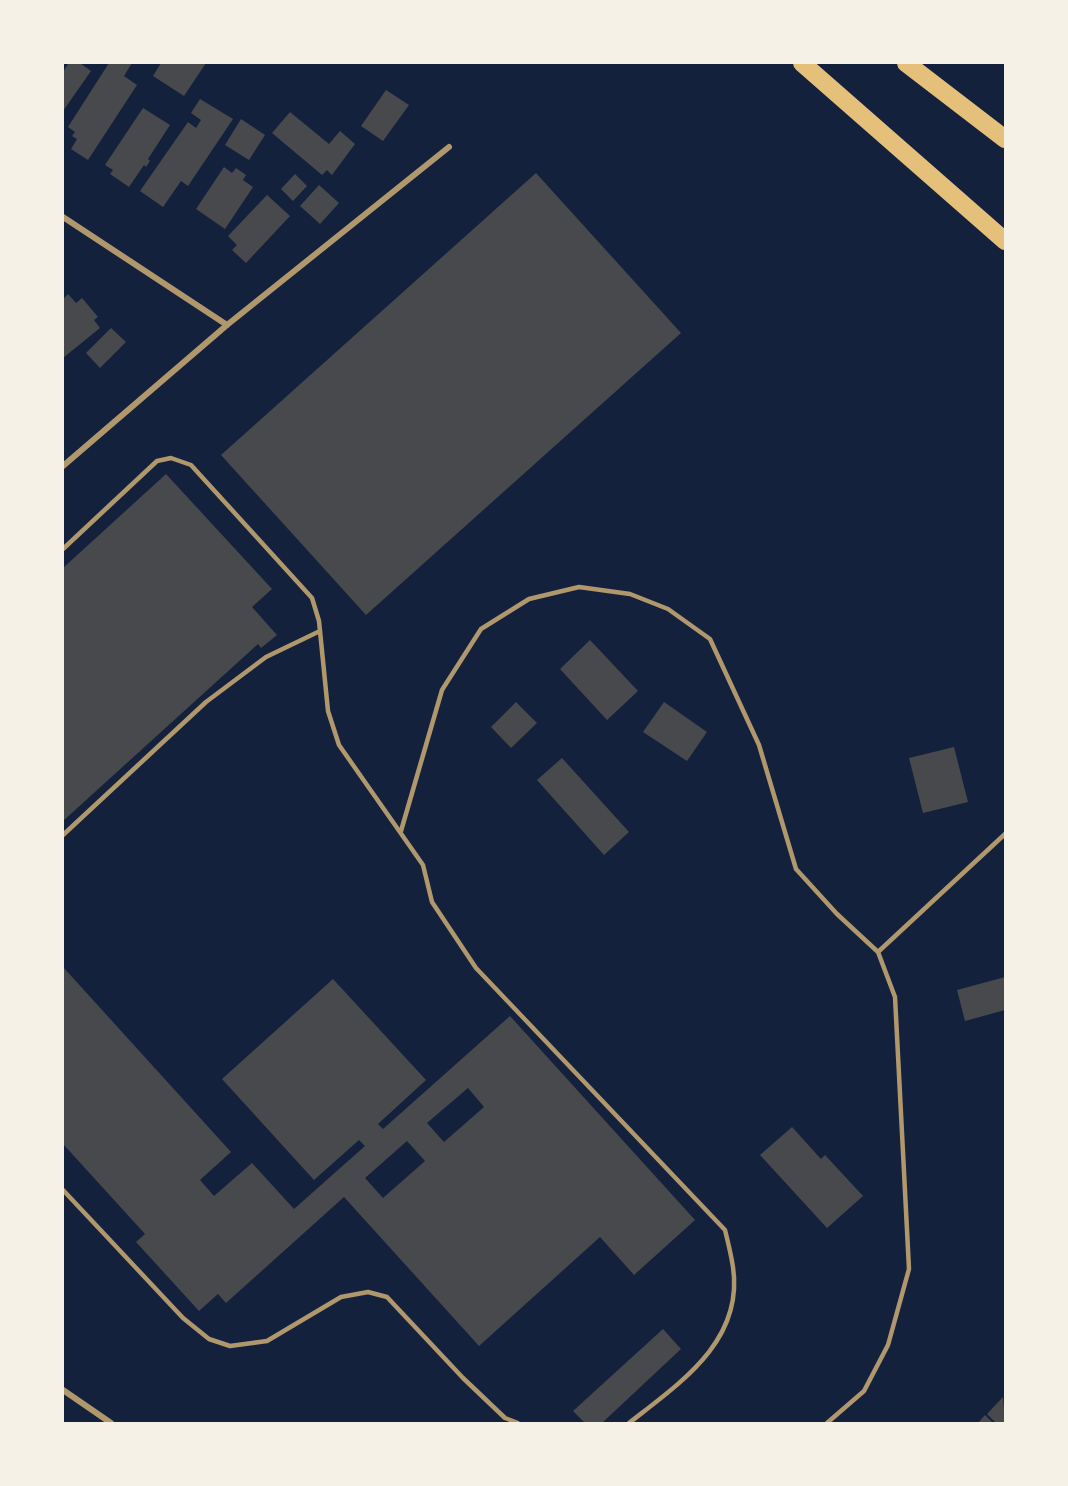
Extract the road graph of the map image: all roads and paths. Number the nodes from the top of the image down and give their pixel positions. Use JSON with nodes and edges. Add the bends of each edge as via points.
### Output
{"nodes":[{"id":1,"x":802,"y":63,"type":"edge"},
{"id":2,"x":906,"y":63,"type":"edge"},
{"id":3,"x":1005,"y":139,"type":"edge"},
{"id":4,"x":448,"y":147,"type":"dead end"},
{"id":5,"x":63,"y":218,"type":"edge"},
{"id":6,"x":1005,"y":241,"type":"edge"},
{"id":7,"x":227,"y":325,"type":"junction"},
{"id":8,"x":63,"y":466,"type":"edge"},
{"id":9,"x":63,"y":549,"type":"edge"},
{"id":10,"x":320,"y":631,"type":"junction"},
{"id":11,"x":400,"y":831,"type":"junction"},
{"id":12,"x":1005,"y":834,"type":"edge"},
{"id":13,"x":63,"y":835,"type":"edge"},
{"id":14,"x":878,"y":952,"type":"junction"},
{"id":15,"x":63,"y":1190,"type":"edge"},
{"id":16,"x":63,"y":1390,"type":"edge"},
{"id":17,"x":111,"y":1423,"type":"edge"},
{"id":18,"x":518,"y":1423,"type":"edge"},
{"id":19,"x":629,"y":1423,"type":"edge"},
{"id":20,"x":827,"y":1423,"type":"edge"}],
"edges":[{"from":1,"to":6,"type":"highway"},
{"from":2,"to":3,"type":"highway"},
{"from":4,"to":7,"type":"street"},
{"from":5,"to":7,"type":"street"},
{"from":7,"to":8,"type":"street"},
{"from":9,"to":10,"type":"lane","via":[[157,461],[171,458],[191,465],[312,598]]},
{"from":10,"to":11,"type":"lane","via":[[328,711],[339,745]]},
{"from":10,"to":13,"type":"lane","via":[[266,657],[206,702]]},
{"from":11,"to":14,"type":"lane","via":[[442,690],[481,629],[529,599],[579,587],[630,594],[668,609],[710,639],[759,745],[796,869]]},
{"from":11,"to":19,"type":"lane","via":[[423,865],[432,902],[476,968],[725,1230],[733,1269],[730,1314],[714,1348],[680,1384]]},
{"from":12,"to":14,"type":"lane"},
{"from":14,"to":20,"type":"lane","via":[[896,997],[909,1269],[888,1345],[864,1391]]},
{"from":15,"to":18,"type":"lane","via":[[183,1318],[209,1339],[230,1346],[267,1341],[341,1297],[368,1292],[387,1297],[463,1378],[505,1418]]},
{"from":16,"to":17,"type":"street"}]}
